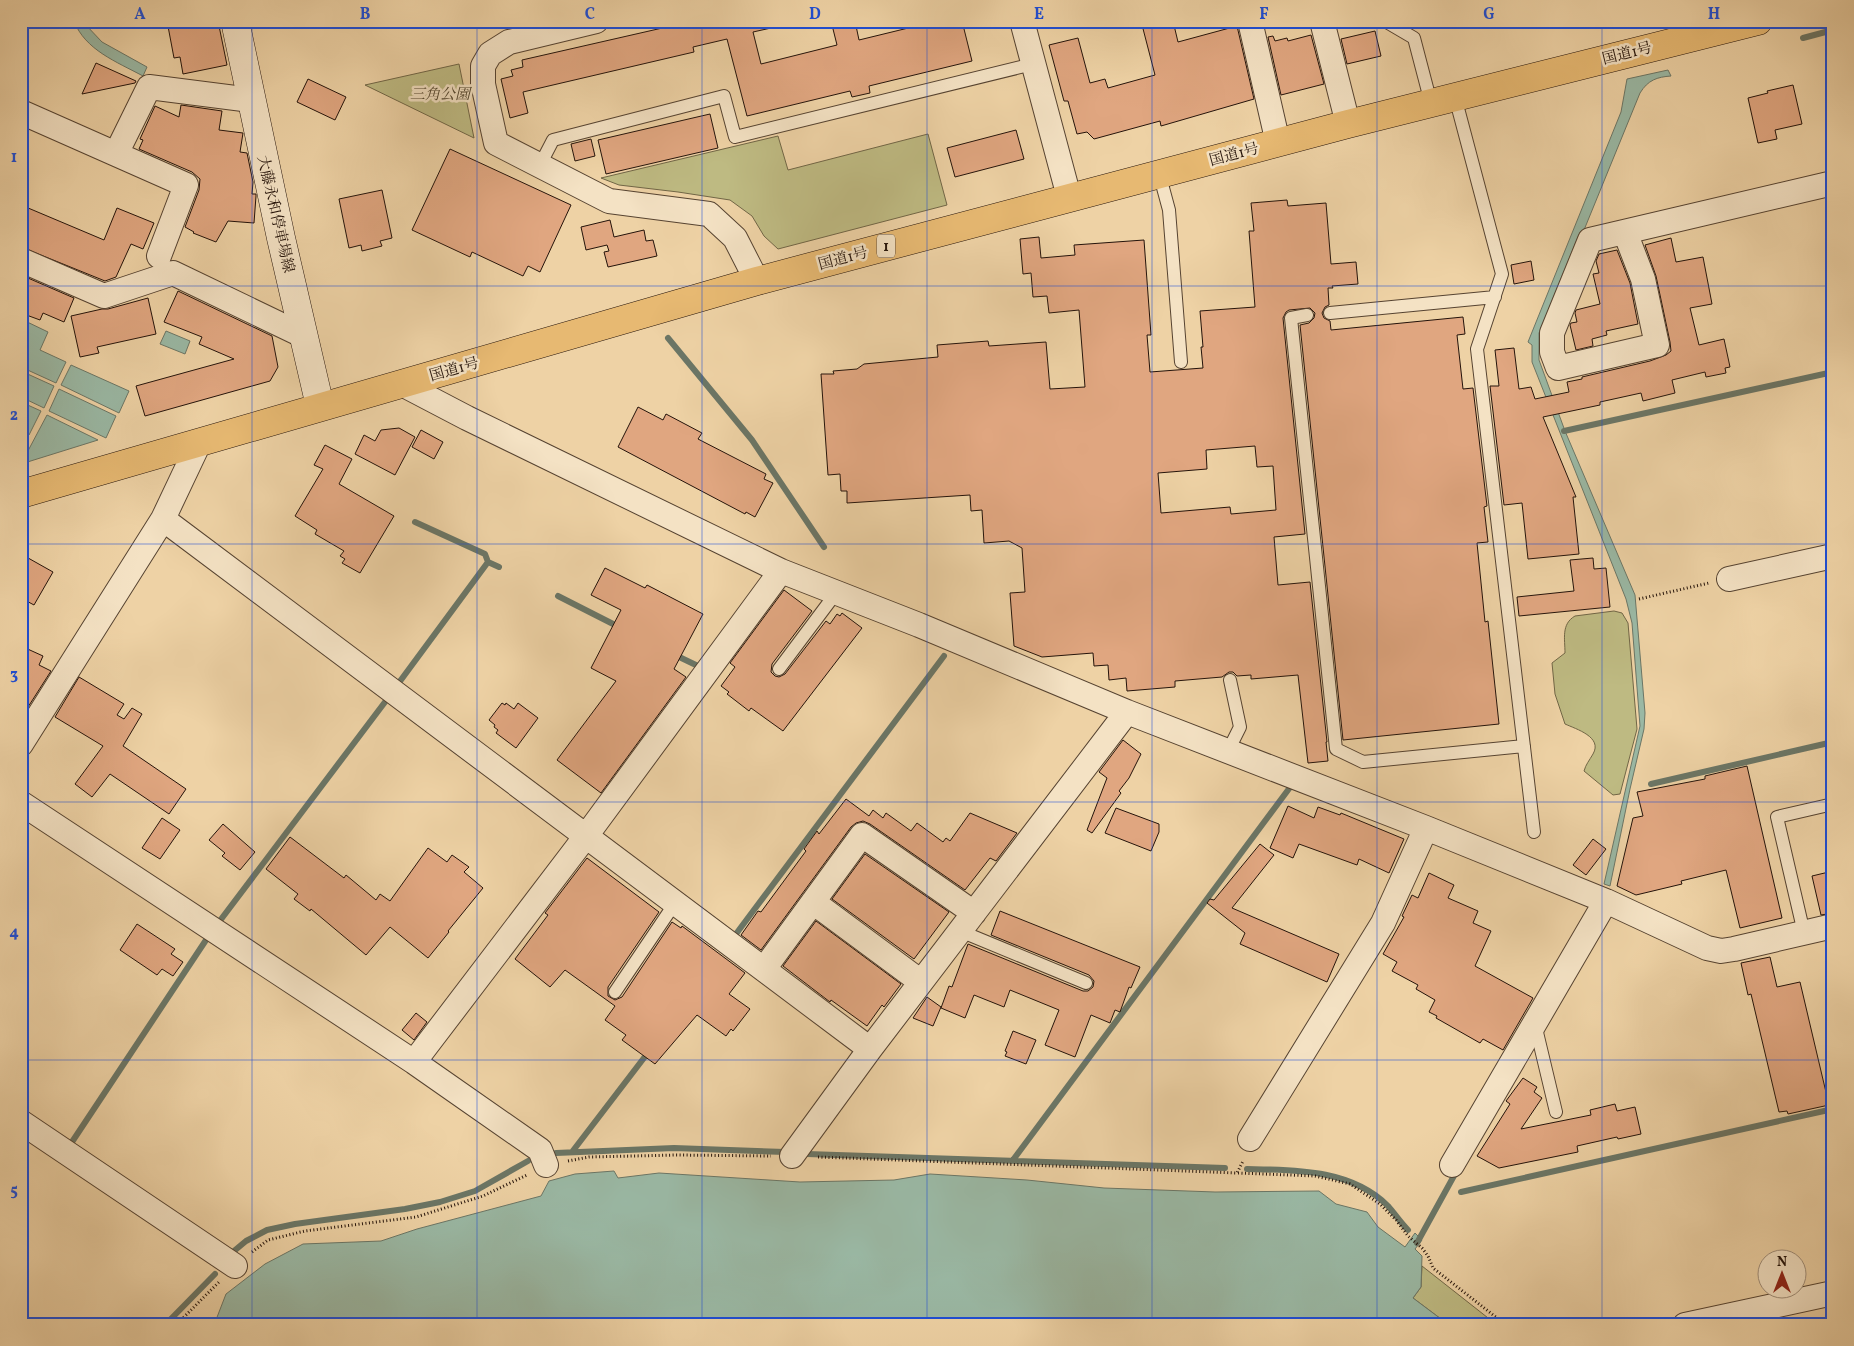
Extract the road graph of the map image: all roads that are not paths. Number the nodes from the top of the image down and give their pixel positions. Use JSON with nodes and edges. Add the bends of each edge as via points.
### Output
{"nodes":[{"id":1,"x":234,"y":21,"type":"edge"},
{"id":2,"x":596,"y":21,"type":"edge"},
{"id":3,"x":1022,"y":21,"type":"edge"},
{"id":4,"x":1250,"y":21,"type":"edge"},
{"id":5,"x":1322,"y":21,"type":"edge"},
{"id":6,"x":1386,"y":21,"type":"edge"},
{"id":7,"x":1758,"y":21,"type":"edge"},
{"id":8,"x":1706,"y":27,"type":"edge"},
{"id":9,"x":1033,"y":64,"type":"junction"},
{"id":10,"x":251,"y":100,"type":"junction"},
{"id":11,"x":1443,"y":100,"type":"junction"},
{"id":12,"x":21,"y":112,"type":"edge"},
{"id":13,"x":1348,"y":124,"type":"junction"},
{"id":14,"x":1278,"y":142,"type":"junction"},
{"id":15,"x":116,"y":154,"type":"junction"},
{"id":16,"x":540,"y":165,"type":"junction"},
{"id":17,"x":1159,"y":173,"type":"junction"},
{"id":18,"x":1833,"y":183,"type":"edge"},
{"id":19,"x":1069,"y":197,"type":"junction"},
{"id":20,"x":1625,"y":232,"type":"junction"},
{"id":21,"x":159,"y":256,"type":"dead end"},
{"id":22,"x":21,"y":260,"type":"edge"},
{"id":23,"x":757,"y":281,"type":"junction"},
{"id":24,"x":1495,"y":297,"type":"junction"},
{"id":25,"x":1330,"y":313,"type":"dead end"},
{"id":26,"x":1307,"y":316,"type":"dead end"},
{"id":27,"x":304,"y":336,"type":"junction"},
{"id":28,"x":1181,"y":362,"type":"dead end"},
{"id":29,"x":402,"y":384,"type":"junction"},
{"id":30,"x":320,"y":406,"type":"junction"},
{"id":31,"x":199,"y":443,"type":"junction"},
{"id":32,"x":21,"y":494,"type":"edge"},
{"id":33,"x":163,"y":519,"type":"junction"},
{"id":34,"x":1833,"y":556,"type":"edge"},
{"id":35,"x":782,"y":571,"type":"junction"},
{"id":36,"x":1728,"y":579,"type":"road end"},
{"id":37,"x":836,"y":593,"type":"junction"},
{"id":38,"x":779,"y":669,"type":"dead end"},
{"id":39,"x":1230,"y":680,"type":"dead end"},
{"id":40,"x":1127,"y":712,"type":"junction"},
{"id":41,"x":21,"y":744,"type":"edge"},
{"id":42,"x":1524,"y":746,"type":"junction"},
{"id":43,"x":1228,"y":751,"type":"junction"},
{"id":44,"x":21,"y":803,"type":"edge"},
{"id":45,"x":1833,"y":804,"type":"edge"},
{"id":46,"x":1426,"y":828,"type":"junction"},
{"id":47,"x":1534,"y":832,"type":"dead end"},
{"id":48,"x":586,"y":836,"type":"junction"},
{"id":49,"x":1606,"y":901,"type":"junction"},
{"id":50,"x":813,"y":902,"type":"junction"},
{"id":51,"x":675,"y":903,"type":"junction"},
{"id":52,"x":967,"y":922,"type":"junction"},
{"id":53,"x":1833,"y":926,"type":"edge"},
{"id":54,"x":1804,"y":932,"type":"junction"},
{"id":55,"x":764,"y":969,"type":"junction"},
{"id":56,"x":921,"y":982,"type":"junction"},
{"id":57,"x":1086,"y":983,"type":"dead end"},
{"id":58,"x":615,"y":992,"type":"dead end"},
{"id":59,"x":1535,"y":1023,"type":"junction"},
{"id":60,"x":870,"y":1049,"type":"junction"},
{"id":61,"x":414,"y":1062,"type":"junction"},
{"id":62,"x":1556,"y":1112,"type":"dead end"},
{"id":63,"x":21,"y":1122,"type":"edge"},
{"id":64,"x":1250,"y":1138,"type":"road end"},
{"id":65,"x":792,"y":1156,"type":"road end"},
{"id":66,"x":546,"y":1165,"type":"road end"},
{"id":67,"x":1452,"y":1165,"type":"dead end"},
{"id":68,"x":235,"y":1266,"type":"road end"},
{"id":69,"x":1833,"y":1293,"type":"edge"},
{"id":70,"x":1686,"y":1325,"type":"edge"}],
"edges":[{"from":1,"to":10,"type":"main road","name":"大藤永和停車場線"},
{"from":2,"to":16,"type":"street","via":[[509,42],[490,54],[484,66],[484,84],[496,143]]},
{"from":3,"to":9,"type":"street"},
{"from":4,"to":14,"type":"street"},
{"from":5,"to":13,"type":"street"},
{"from":6,"to":11,"type":"lane","via":[[1414,38]]},
{"from":7,"to":8,"type":"highway","name":"国道1号","number":"1"},
{"from":8,"to":11,"type":"highway","name":"国道1号","number":"1"},
{"from":9,"to":16,"type":"lane","via":[[735,137],[724,96],[553,140]]},
{"from":9,"to":19,"type":"street"},
{"from":10,"to":15,"type":"street","via":[[149,87]]},
{"from":10,"to":27,"type":"main road","name":"大藤永和停車場線"},
{"from":11,"to":13,"type":"highway","name":"国道1号","number":"1"},
{"from":11,"to":24,"type":"lane","via":[[1502,274]]},
{"from":12,"to":15,"type":"street"},
{"from":13,"to":14,"type":"highway","name":"国道1号","number":"1"},
{"from":14,"to":17,"type":"highway","name":"国道1号","number":"1"},
{"from":15,"to":21,"type":"street","via":[[186,185]]},
{"from":16,"to":23,"type":"street","via":[[610,201],[709,214],[735,238]]},
{"from":17,"to":19,"type":"highway","name":"国道1号","number":"1"},
{"from":17,"to":28,"type":"lane","via":[[1169,210]]},
{"from":18,"to":20,"type":"street"},
{"from":19,"to":23,"type":"highway","name":"国道1号","number":"1"},
{"from":20,"to":20,"type":"street","via":[[1590,240],[1552,333],[1552,352],[1558,368],[1656,345],[1643,279]]},
{"from":22,"to":27,"type":"street","via":[[104,296],[173,273]]},
{"from":23,"to":29,"type":"highway","name":"国道1号","number":"1"},
{"from":24,"to":25,"type":"lane"},
{"from":24,"to":42,"type":"lane","via":[[1477,349]]},
{"from":26,"to":42,"type":"lane","via":[[1290,318],[1336,749],[1363,762]]},
{"from":27,"to":30,"type":"main road","name":"大藤永和停車場線"},
{"from":29,"to":30,"type":"highway","name":"国道1号","number":"1"},
{"from":29,"to":35,"type":"street"},
{"from":30,"to":31,"type":"highway","name":"国道1号","number":"1"},
{"from":31,"to":32,"type":"highway","name":"国道1号","number":"1"},
{"from":31,"to":33,"type":"street"},
{"from":33,"to":41,"type":"street"},
{"from":33,"to":48,"type":"street"},
{"from":34,"to":36,"type":"street"},
{"from":35,"to":37,"type":"street"},
{"from":35,"to":48,"type":"street"},
{"from":37,"to":38,"type":"lane"},
{"from":37,"to":40,"type":"street"},
{"from":39,"to":43,"type":"lane","via":[[1240,727]]},
{"from":40,"to":43,"type":"street"},
{"from":40,"to":52,"type":"street"},
{"from":42,"to":47,"type":"lane"},
{"from":43,"to":46,"type":"street"},
{"from":44,"to":61,"type":"street"},
{"from":45,"to":54,"type":"lane","via":[[1778,817]]},
{"from":46,"to":49,"type":"street"},
{"from":46,"to":64,"type":"street","via":[[1383,923]]},
{"from":48,"to":51,"type":"street"},
{"from":48,"to":61,"type":"street"},
{"from":49,"to":54,"type":"street","via":[[1707,948],[1721,951]]},
{"from":49,"to":59,"type":"street"},
{"from":50,"to":52,"type":"street","via":[[862,836]]},
{"from":50,"to":55,"type":"street"},
{"from":50,"to":56,"type":"street"},
{"from":51,"to":55,"type":"street"},
{"from":51,"to":58,"type":"lane"},
{"from":52,"to":56,"type":"street"},
{"from":52,"to":57,"type":"lane"},
{"from":53,"to":54,"type":"street"},
{"from":55,"to":60,"type":"street"},
{"from":56,"to":60,"type":"street"},
{"from":59,"to":62,"type":"lane"},
{"from":59,"to":67,"type":"street"},
{"from":60,"to":65,"type":"street"},
{"from":61,"to":66,"type":"street","via":[[540,1150]]},
{"from":63,"to":68,"type":"street"},
{"from":69,"to":70,"type":"street"}]}
